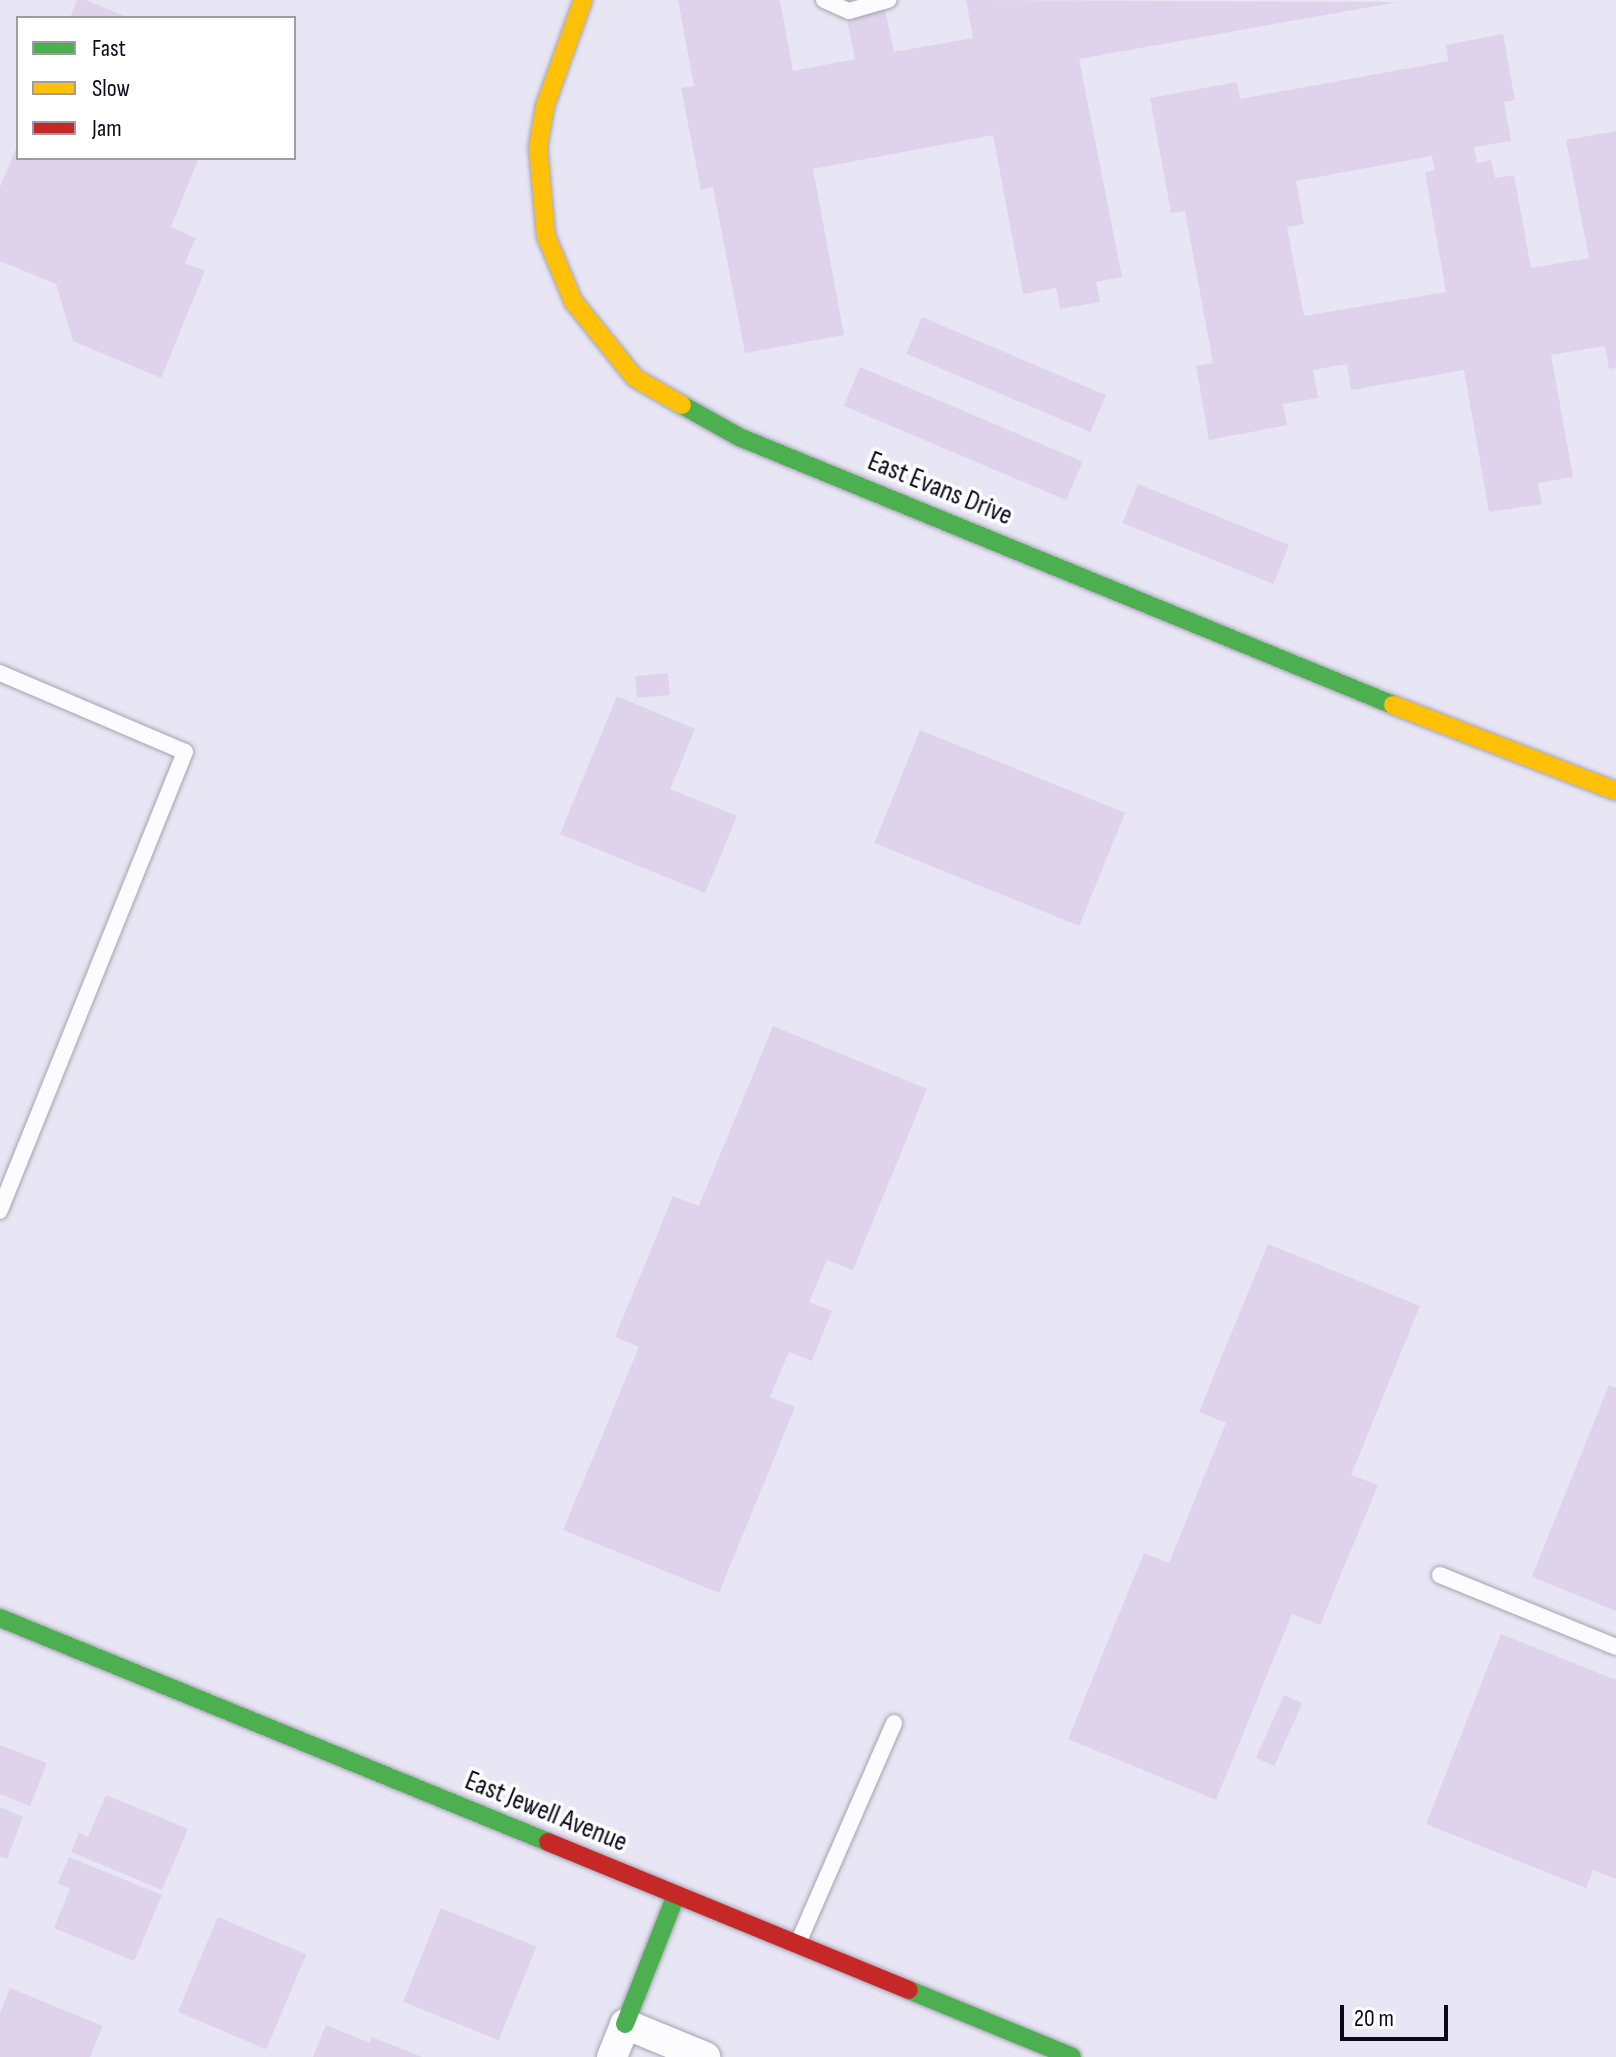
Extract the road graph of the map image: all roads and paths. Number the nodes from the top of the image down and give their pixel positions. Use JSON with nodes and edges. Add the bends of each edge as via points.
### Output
{"nodes":[{"id":1,"x":583,"y":0,"type":"edge"},
{"id":2,"x":824,"y":0,"type":"edge"},
{"id":3,"x":888,"y":0,"type":"edge"},
{"id":4,"x":0,"y":673,"type":"edge"},
{"id":5,"x":1616,"y":791,"type":"edge"},
{"id":6,"x":0,"y":1211,"type":"edge"},
{"id":7,"x":1440,"y":1575,"type":"dead end"},
{"id":8,"x":0,"y":1618,"type":"edge"},
{"id":9,"x":1616,"y":1647,"type":"edge"},
{"id":10,"x":894,"y":1723,"type":"dead end"},
{"id":11,"x":676,"y":1895,"type":"junction"},
{"id":12,"x":798,"y":1945,"type":"junction"},
{"id":13,"x":625,"y":2024,"type":"junction"},
{"id":14,"x":612,"y":2057,"type":"edge"},
{"id":15,"x":705,"y":2057,"type":"edge"},
{"id":16,"x":1072,"y":2057,"type":"edge"}],
"edges":[{"from":1,"to":5,"type":"street","name":"East Evans Drive","via":[[545,106],[538,147],[540,203],[546,236],[573,301],[635,378],[739,437],[1543,766]]},
{"from":2,"to":3,"type":"lane","via":[[849,11]]},
{"from":4,"to":6,"type":"lane","via":[[185,752]]},
{"from":7,"to":9,"type":"lane"},
{"from":8,"to":11,"type":"street","name":"East Jewell Avenue"},
{"from":10,"to":12,"type":"lane"},
{"from":11,"to":12,"type":"street","name":"East Jewell Avenue"},
{"from":11,"to":13,"type":"street"},
{"from":12,"to":16,"type":"street","name":"East Jewell Avenue"},
{"from":13,"to":14,"type":"street"},
{"from":13,"to":15,"type":"street"}]}
